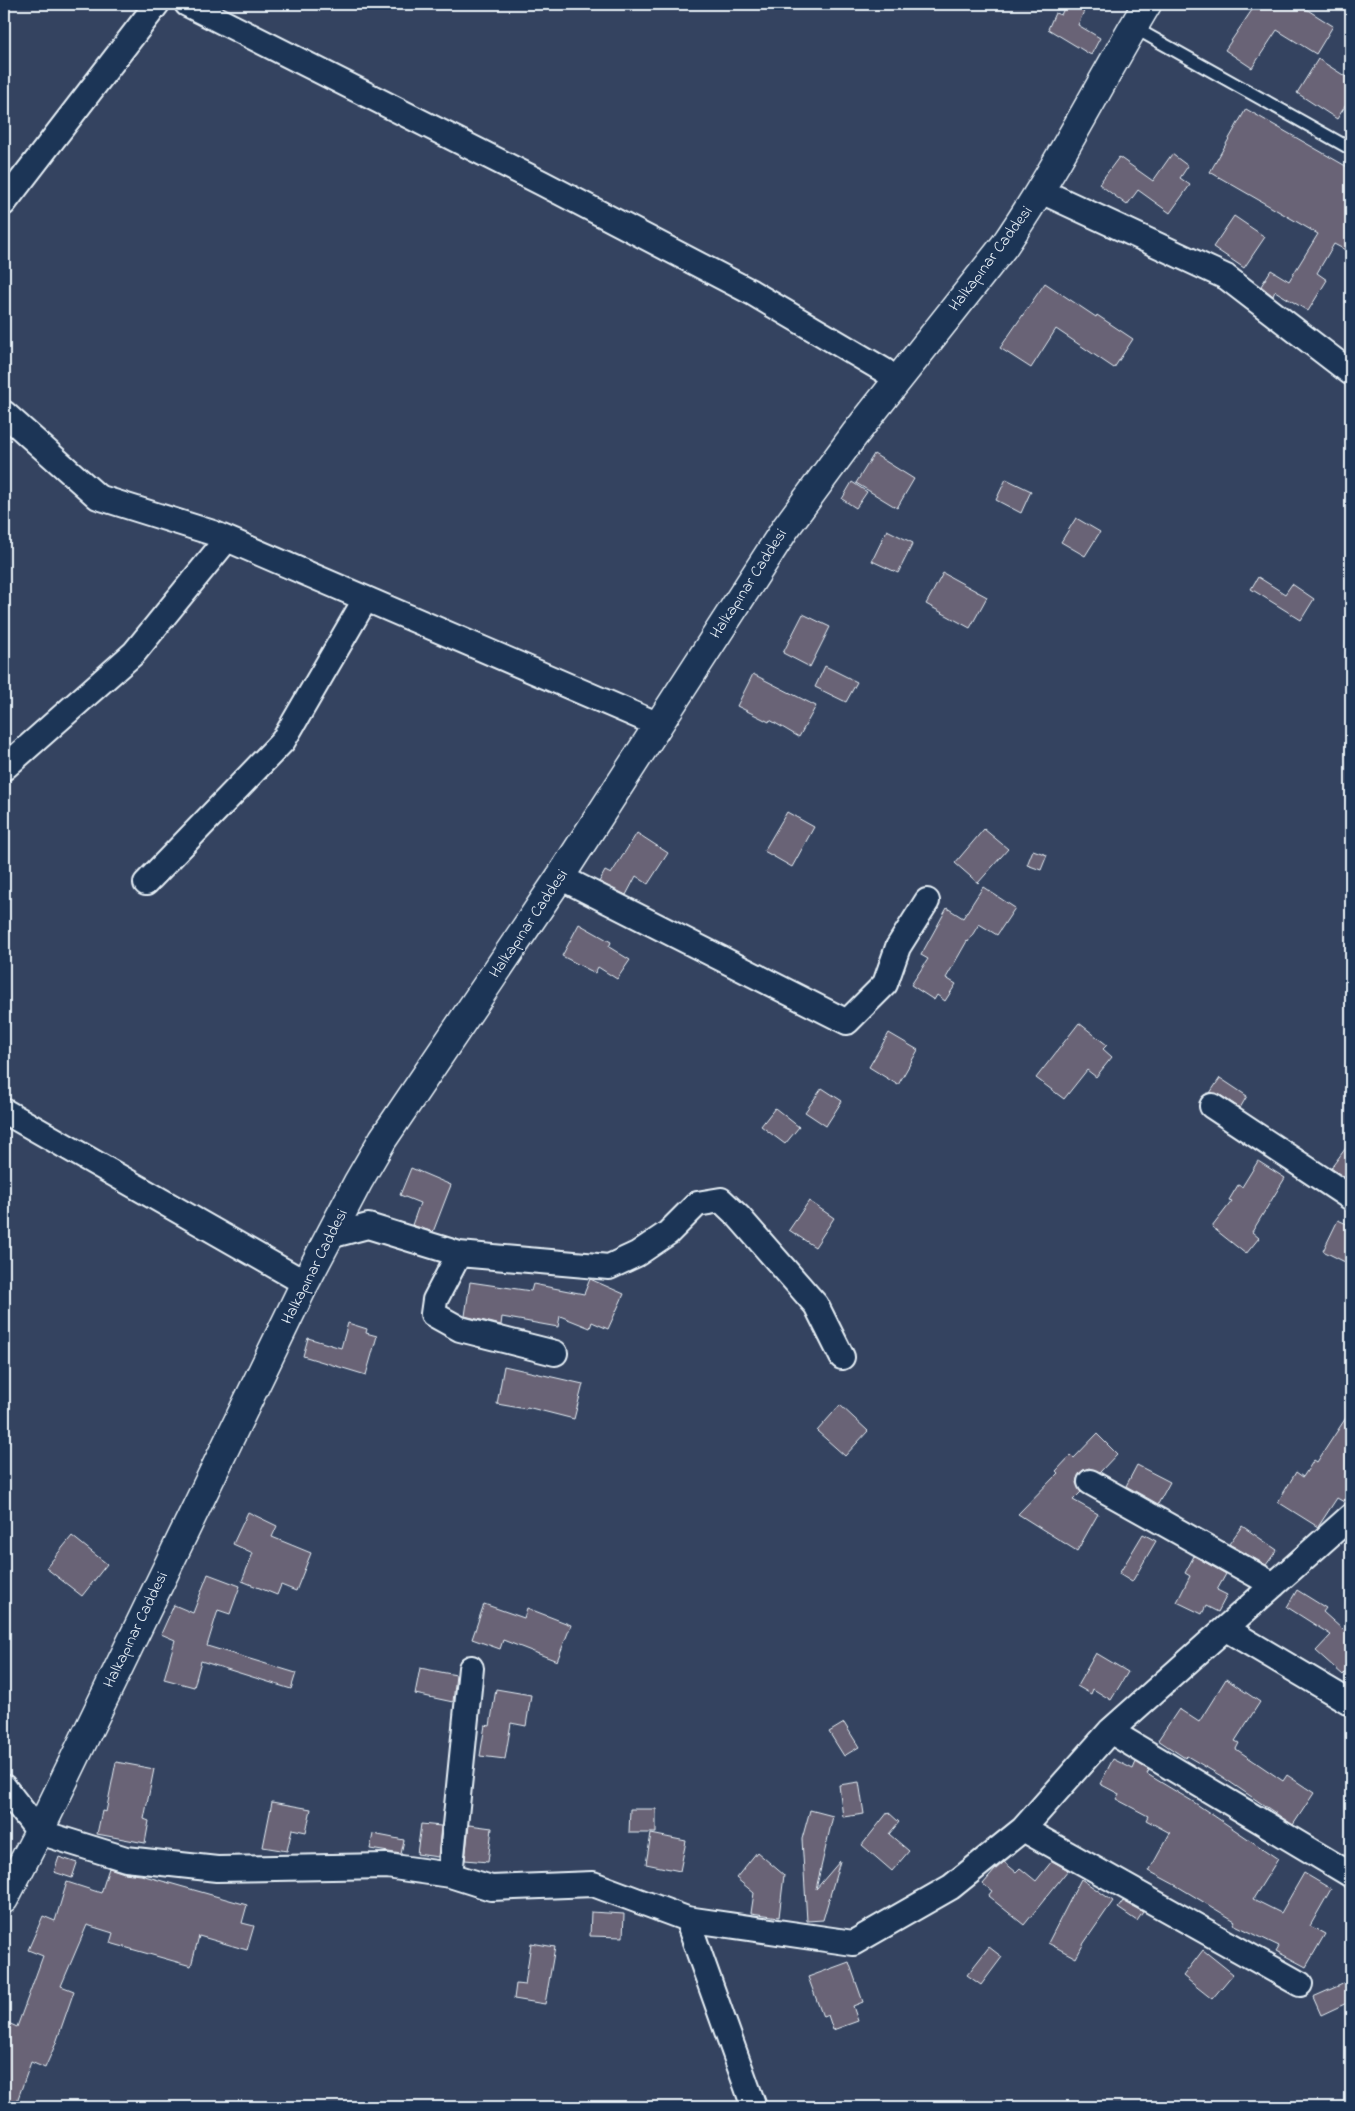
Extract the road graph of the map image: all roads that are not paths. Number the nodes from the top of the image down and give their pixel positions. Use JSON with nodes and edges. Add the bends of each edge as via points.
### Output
{"nodes":[{"id":1,"x":157,"y":4,"type":"edge"},
{"id":2,"x":187,"y":4,"type":"edge"},
{"id":3,"x":1147,"y":4,"type":"edge"},
{"id":4,"x":1133,"y":27,"type":"junction"},
{"id":5,"x":1351,"y":149,"type":"edge"},
{"id":6,"x":1041,"y":191,"type":"junction"},
{"id":7,"x":4,"y":203,"type":"edge"},
{"id":8,"x":885,"y":371,"type":"dead end"},
{"id":9,"x":1351,"y":373,"type":"edge"},
{"id":10,"x":4,"y":414,"type":"edge"},
{"id":11,"x":227,"y":539,"type":"junction"},
{"id":12,"x":365,"y":600,"type":"junction"},
{"id":13,"x":659,"y":725,"type":"junction"},
{"id":14,"x":4,"y":768,"type":"edge"},
{"id":15,"x":560,"y":877,"type":"junction"},
{"id":16,"x":146,"y":883,"type":"dead end"},
{"id":17,"x":928,"y":901,"type":"dead end"},
{"id":18,"x":1212,"y":1106,"type":"dead end"},
{"id":19,"x":4,"y":1111,"type":"edge"},
{"id":20,"x":1351,"y":1198,"type":"edge"},
{"id":21,"x":330,"y":1236,"type":"junction"},
{"id":22,"x":459,"y":1254,"type":"junction"},
{"id":23,"x":305,"y":1283,"type":"junction"},
{"id":24,"x":554,"y":1353,"type":"dead end"},
{"id":25,"x":842,"y":1357,"type":"dead end"},
{"id":26,"x":1090,"y":1482,"type":"dead end"},
{"id":27,"x":1351,"y":1516,"type":"edge"},
{"id":28,"x":1274,"y":1585,"type":"junction"},
{"id":29,"x":1226,"y":1629,"type":"junction"},
{"id":30,"x":471,"y":1668,"type":"dead end"},
{"id":31,"x":1351,"y":1703,"type":"edge"},
{"id":32,"x":1110,"y":1731,"type":"junction"},
{"id":33,"x":4,"y":1787,"type":"edge"},
{"id":34,"x":1023,"y":1829,"type":"junction"},
{"id":35,"x":39,"y":1832,"type":"junction"},
{"id":36,"x":450,"y":1875,"type":"junction"},
{"id":37,"x":1351,"y":1875,"type":"edge"},
{"id":38,"x":4,"y":1899,"type":"edge"},
{"id":39,"x":688,"y":1919,"type":"junction"},
{"id":40,"x":1300,"y":1984,"type":"dead end"},
{"id":41,"x":754,"y":2107,"type":"edge"}],
"edges":[{"from":1,"to":7,"type":"street"},
{"from":2,"to":8,"type":"street","via":[[751,292]]},
{"from":3,"to":4,"type":"main road","name":"Halkapınar Caddesi"},
{"from":4,"to":5,"type":"lane"},
{"from":4,"to":6,"type":"main road","name":"Halkapınar Caddesi"},
{"from":6,"to":9,"type":"street","via":[[1226,277]]},
{"from":6,"to":13,"type":"main road","name":"Halkapınar Caddesi","via":[[1004,246],[855,434],[785,530]]},
{"from":10,"to":11,"type":"street","via":[[98,497]]},
{"from":11,"to":12,"type":"street"},
{"from":11,"to":14,"type":"street","via":[[134,653]]},
{"from":12,"to":13,"type":"street"},
{"from":12,"to":16,"type":"street","via":[[283,741]]},
{"from":13,"to":15,"type":"main road","name":"Halkapınar Caddesi"},
{"from":15,"to":17,"type":"street","via":[[846,1022],[885,984],[898,947]]},
{"from":15,"to":21,"type":"main road","name":"Halkapınar Caddesi","via":[[383,1139]]},
{"from":18,"to":20,"type":"street"},
{"from":19,"to":23,"type":"street"},
{"from":21,"to":22,"type":"street","via":[[368,1226]]},
{"from":21,"to":23,"type":"main road","name":"Halkapınar Caddesi"},
{"from":22,"to":24,"type":"street","via":[[434,1300],[433,1314],[460,1329]]},
{"from":22,"to":25,"type":"street","via":[[609,1267],[637,1254],[668,1233],[697,1204],[721,1200],[816,1305]]},
{"from":23,"to":35,"type":"main road","name":"Halkapınar Caddesi"},
{"from":26,"to":28,"type":"street"},
{"from":27,"to":28,"type":"street"},
{"from":28,"to":29,"type":"street"},
{"from":29,"to":31,"type":"street"},
{"from":29,"to":32,"type":"street"},
{"from":30,"to":36,"type":"street"},
{"from":32,"to":34,"type":"street"},
{"from":32,"to":37,"type":"street"},
{"from":33,"to":35,"type":"street"},
{"from":34,"to":39,"type":"street","via":[[950,1887],[853,1942]]},
{"from":34,"to":40,"type":"street"},
{"from":35,"to":36,"type":"street","via":[[126,1859],[217,1869],[387,1866]]},
{"from":35,"to":38,"type":"main road","name":"Halkapınar Caddesi"},
{"from":36,"to":39,"type":"street","via":[[490,1888],[593,1884]]},
{"from":39,"to":41,"type":"street"}]}
